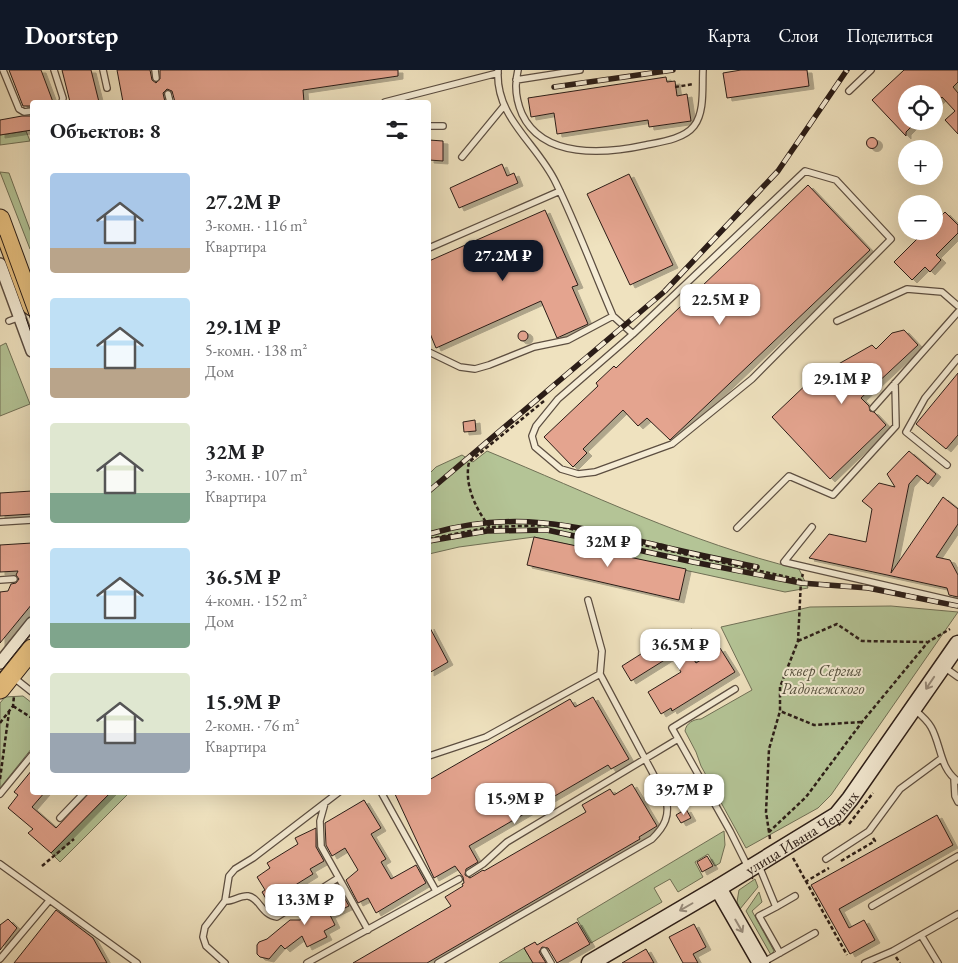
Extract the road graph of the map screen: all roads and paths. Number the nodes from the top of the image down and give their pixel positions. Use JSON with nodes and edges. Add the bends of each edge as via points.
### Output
{"nodes":[{"id":1,"x":54,"y":70,"type":"edge"},
{"id":2,"x":103,"y":70,"type":"edge"},
{"id":3,"x":155,"y":70,"type":"edge"},
{"id":4,"x":518,"y":70,"type":"edge"},
{"id":5,"x":580,"y":70,"type":"edge"},
{"id":6,"x":705,"y":70,"type":"edge"},
{"id":7,"x":871,"y":70,"type":"edge"},
{"id":8,"x":498,"y":71,"type":"edge"},
{"id":9,"x":3,"y":74,"type":"edge"},
{"id":10,"x":156,"y":78,"type":"dead end"},
{"id":11,"x":516,"y":80,"type":"junction"},
{"id":12,"x":702,"y":82,"type":"junction"},
{"id":13,"x":676,"y":87,"type":"dead end"},
{"id":14,"x":107,"y":88,"type":"dead end"},
{"id":15,"x":850,"y":91,"type":"dead end"},
{"id":16,"x":168,"y":94,"type":"dead end"},
{"id":17,"x":62,"y":100,"type":"edge"},
{"id":18,"x":170,"y":100,"type":"edge"},
{"id":19,"x":392,"y":100,"type":"edge"},
{"id":20,"x":504,"y":106,"type":"junction"},
{"id":21,"x":30,"y":111,"type":"edge"},
{"id":22,"x":431,"y":126,"type":"edge"},
{"id":23,"x":443,"y":126,"type":"dead end"},
{"id":24,"x":462,"y":157,"type":"dead end"},
{"id":25,"x":560,"y":191,"type":"junction"},
{"id":26,"x":0,"y":219,"type":"edge"},
{"id":27,"x":431,"y":247,"type":"edge"},
{"id":28,"x":0,"y":264,"type":"edge"},
{"id":29,"x":958,"y":306,"type":"edge"},
{"id":30,"x":958,"y":312,"type":"edge"},
{"id":31,"x":20,"y":315,"type":"edge"},
{"id":32,"x":613,"y":316,"type":"junction"},
{"id":33,"x":837,"y":321,"type":"dead end"},
{"id":34,"x":633,"y":334,"type":"junction"},
{"id":35,"x":30,"y":345,"type":"edge"},
{"id":36,"x":431,"y":353,"type":"edge"},
{"id":37,"x":958,"y":358,"type":"edge"},
{"id":38,"x":895,"y":383,"type":"junction"},
{"id":39,"x":564,"y":394,"type":"junction"},
{"id":40,"x":873,"y":408,"type":"dead end"},
{"id":41,"x":947,"y":465,"type":"dead end"},
{"id":42,"x":30,"y":520,"type":"edge"},
{"id":43,"x":0,"y":522,"type":"edge"},
{"id":44,"x":490,"y":527,"type":"junction"},
{"id":45,"x":812,"y":527,"type":"dead end"},
{"id":46,"x":737,"y":528,"type":"dead end"},
{"id":47,"x":431,"y":539,"type":"edge"},
{"id":48,"x":805,"y":566,"type":"junction"},
{"id":49,"x":14,"y":579,"type":"dead end"},
{"id":50,"x":0,"y":580,"type":"edge"},
{"id":51,"x":801,"y":580,"type":"junction"},
{"id":52,"x":588,"y":600,"type":"dead end"},
{"id":53,"x":958,"y":602,"type":"edge"},
{"id":54,"x":30,"y":627,"type":"edge"},
{"id":55,"x":954,"y":636,"type":"edge"},
{"id":56,"x":798,"y":641,"type":"junction"},
{"id":57,"x":928,"y":642,"type":"junction"},
{"id":58,"x":30,"y":651,"type":"edge"},
{"id":59,"x":942,"y":666,"type":"junction"},
{"id":60,"x":600,"y":674,"type":"junction"},
{"id":61,"x":958,"y":677,"type":"edge"},
{"id":62,"x":6,"y":681,"type":"edge"},
{"id":63,"x":735,"y":689,"type":"dead end"},
{"id":64,"x":30,"y":691,"type":"edge"},
{"id":65,"x":13,"y":706,"type":"junction"},
{"id":66,"x":913,"y":708,"type":"junction"},
{"id":67,"x":780,"y":711,"type":"junction"},
{"id":68,"x":9,"y":712,"type":"junction"},
{"id":69,"x":30,"y":717,"type":"edge"},
{"id":70,"x":0,"y":722,"type":"edge"},
{"id":71,"x":862,"y":722,"type":"junction"},
{"id":72,"x":678,"y":739,"type":"junction"},
{"id":73,"x":431,"y":755,"type":"edge"},
{"id":74,"x":30,"y":757,"type":"edge"},
{"id":75,"x":942,"y":758,"type":"junction"},
{"id":76,"x":645,"y":759,"type":"junction"},
{"id":77,"x":956,"y":780,"type":"edge"},
{"id":78,"x":0,"y":782,"type":"edge"},
{"id":79,"x":0,"y":794,"type":"edge"},
{"id":80,"x":82,"y":795,"type":"edge"},
{"id":81,"x":335,"y":795,"type":"edge"},
{"id":82,"x":383,"y":795,"type":"edge"},
{"id":83,"x":958,"y":802,"type":"edge"},
{"id":84,"x":325,"y":803,"type":"junction"},
{"id":85,"x":60,"y":818,"type":"dead end"},
{"id":86,"x":769,"y":832,"type":"junction"},
{"id":87,"x":74,"y":839,"type":"dead end"},
{"id":88,"x":770,"y":841,"type":"dead end"},
{"id":89,"x":958,"y":856,"type":"edge"},
{"id":90,"x":792,"y":858,"type":"dead end"},
{"id":91,"x":826,"y":859,"type":"dead end"},
{"id":92,"x":0,"y":864,"type":"edge"},
{"id":93,"x":42,"y":866,"type":"dead end"},
{"id":94,"x":753,"y":867,"type":"junction"},
{"id":95,"x":469,"y":873,"type":"dead end"},
{"id":96,"x":338,"y":878,"type":"junction"},
{"id":97,"x":459,"y":878,"type":"dead end"},
{"id":98,"x":718,"y":888,"type":"junction"},
{"id":99,"x":436,"y":891,"type":"junction"},
{"id":100,"x":795,"y":896,"type":"dead end"},
{"id":101,"x":225,"y":901,"type":"junction"},
{"id":102,"x":48,"y":902,"type":"dead end"},
{"id":103,"x":872,"y":906,"type":"dead end"},
{"id":104,"x":776,"y":907,"type":"junction"},
{"id":105,"x":958,"y":914,"type":"edge"},
{"id":106,"x":368,"y":930,"type":"junction"},
{"id":107,"x":815,"y":933,"type":"dead end"},
{"id":108,"x":921,"y":935,"type":"junction"},
{"id":109,"x":544,"y":950,"type":"dead end"},
{"id":110,"x":780,"y":953,"type":"junction"},
{"id":111,"x":847,"y":955,"type":"dead end"},
{"id":112,"x":0,"y":959,"type":"edge"},
{"id":113,"x":137,"y":963,"type":"edge"},
{"id":114,"x":225,"y":963,"type":"edge"},
{"id":115,"x":307,"y":963,"type":"edge"},
{"id":116,"x":438,"y":963,"type":"edge"},
{"id":117,"x":551,"y":963,"type":"edge"},
{"id":118,"x":590,"y":963,"type":"edge"},
{"id":119,"x":761,"y":963,"type":"edge"},
{"id":120,"x":865,"y":963,"type":"edge"},
{"id":121,"x":938,"y":963,"type":"edge"}],
"edges":[{"from":1,"to":17,"type":"lane"},
{"from":2,"to":14,"type":"lane"},
{"from":3,"to":10,"type":"lane"},
{"from":4,"to":11,"type":"lane"},
{"from":5,"to":11,"type":"lane"},
{"from":6,"to":12,"type":"lane"},
{"from":7,"to":15,"type":"lane"},
{"from":8,"to":19,"type":"lane"},
{"from":8,"to":20,"type":"lane"},
{"from":9,"to":21,"type":"lane","via":[[19,109]]},
{"from":11,"to":12,"type":"lane","via":[[518,105],[536,133],[556,146],[589,150],[640,147],[686,134],[700,114]]},
{"from":12,"to":13,"type":"path"},
{"from":16,"to":18,"type":"lane"},
{"from":20,"to":24,"type":"lane"},
{"from":20,"to":25,"type":"lane"},
{"from":22,"to":23,"type":"lane"},
{"from":25,"to":27,"type":"lane"},
{"from":25,"to":32,"type":"lane"},
{"from":26,"to":31,"type":"main road"},
{"from":28,"to":31,"type":"street"},
{"from":29,"to":33,"type":"lane","via":[[942,292],[907,289]]},
{"from":30,"to":38,"type":"lane"},
{"from":31,"to":35,"type":"street"},
{"from":32,"to":34,"type":"lane"},
{"from":32,"to":36,"type":"lane","via":[[568,340],[534,347],[475,369],[460,367]]},
{"from":34,"to":39,"type":"lane"},
{"from":34,"to":39,"type":"lane","via":[[805,172],[836,180],[891,239],[752,379],[672,444],[595,472],[578,474],[561,469],[535,447],[532,436],[536,426]]},
{"from":37,"to":41,"type":"lane","via":[[925,398],[906,432]]},
{"from":38,"to":40,"type":"lane"},
{"from":38,"to":46,"type":"lane","via":[[896,426],[833,495],[789,476]]},
{"from":39,"to":44,"type":"path","via":[[556,391],[469,462],[467,472],[472,497],[482,519]]},
{"from":42,"to":43,"type":"lane"},
{"from":44,"to":47,"type":"path"},
{"from":44,"to":51,"type":"path","via":[[553,525]]},
{"from":45,"to":48,"type":"lane","via":[[784,562]]},
{"from":48,"to":51,"type":"path"},
{"from":48,"to":53,"type":"lane"},
{"from":49,"to":50,"type":"lane"},
{"from":51,"to":56,"type":"path"},
{"from":52,"to":60,"type":"lane","via":[[602,651]]},
{"from":54,"to":62,"type":"street"},
{"from":55,"to":57,"type":"path"},
{"from":55,"to":59,"type":"main road","name":"улица Ивана Черных"},
{"from":56,"to":57,"type":"path","via":[[837,624],[862,641]]},
{"from":56,"to":67,"type":"path","via":[[780,687]]},
{"from":57,"to":71,"type":"path"},
{"from":58,"to":62,"type":"main road"},
{"from":59,"to":61,"type":"lane"},
{"from":59,"to":66,"type":"main road","name":"улица Ивана Черных","one_way":true},
{"from":60,"to":73,"type":"lane","via":[[486,737]]},
{"from":60,"to":76,"type":"lane"},
{"from":62,"to":64,"type":"lane"},
{"from":62,"to":65,"type":"path"},
{"from":63,"to":72,"type":"lane","via":[[672,728]]},
{"from":65,"to":68,"type":"path"},
{"from":65,"to":69,"type":"path"},
{"from":66,"to":75,"type":"lane","via":[[932,728]]},
{"from":66,"to":94,"type":"main road","name":"улица Ивана Черных","via":[[836,815]]},
{"from":67,"to":71,"type":"path","via":[[814,725]]},
{"from":67,"to":86,"type":"path","via":[[769,748],[766,812]]},
{"from":68,"to":70,"type":"path"},
{"from":68,"to":78,"type":"path"},
{"from":71,"to":86,"type":"path","via":[[806,797]]},
{"from":72,"to":76,"type":"lane"},
{"from":72,"to":94,"type":"lane"},
{"from":74,"to":79,"type":"lane"},
{"from":75,"to":77,"type":"lane"},
{"from":75,"to":91,"type":"lane","via":[[900,789],[869,830]]},
{"from":76,"to":95,"type":"lane","via":[[507,842]]},
{"from":76,"to":116,"type":"lane","via":[[666,798],[668,809],[661,830],[652,839]]},
{"from":77,"to":83,"type":"lane"},
{"from":80,"to":85,"type":"lane"},
{"from":81,"to":84,"type":"lane"},
{"from":82,"to":99,"type":"lane"},
{"from":84,"to":96,"type":"lane","via":[[319,835],[321,846]]},
{"from":84,"to":101,"type":"lane","via":[[235,869],[229,876]]},
{"from":86,"to":88,"type":"path"},
{"from":87,"to":93,"type":"path"},
{"from":89,"to":103,"type":"lane"},
{"from":90,"to":111,"type":"path"},
{"from":92,"to":113,"type":"lane"},
{"from":94,"to":98,"type":"main road","name":"улица Ивана Черных"},
{"from":94,"to":104,"type":"lane"},
{"from":96,"to":101,"type":"lane","via":[[277,917],[264,912],[249,896]]},
{"from":96,"to":106,"type":"lane"},
{"from":97,"to":99,"type":"lane"},
{"from":98,"to":118,"type":"main road","name":"улица Ивана Черных","one_way":true},
{"from":98,"to":119,"type":"main road","one_way":true},
{"from":99,"to":106,"type":"lane"},
{"from":100,"to":104,"type":"lane"},
{"from":101,"to":114,"type":"lane","via":[[205,927],[203,937],[206,946]]},
{"from":102,"to":112,"type":"lane"},
{"from":104,"to":110,"type":"lane","via":[[759,916]]},
{"from":105,"to":108,"type":"lane"},
{"from":106,"to":115,"type":"lane"},
{"from":107,"to":110,"type":"lane"},
{"from":108,"to":120,"type":"lane","via":[[893,952]]},
{"from":108,"to":121,"type":"lane"},
{"from":109,"to":117,"type":"lane"},
{"from":110,"to":119,"type":"lane"}]}
